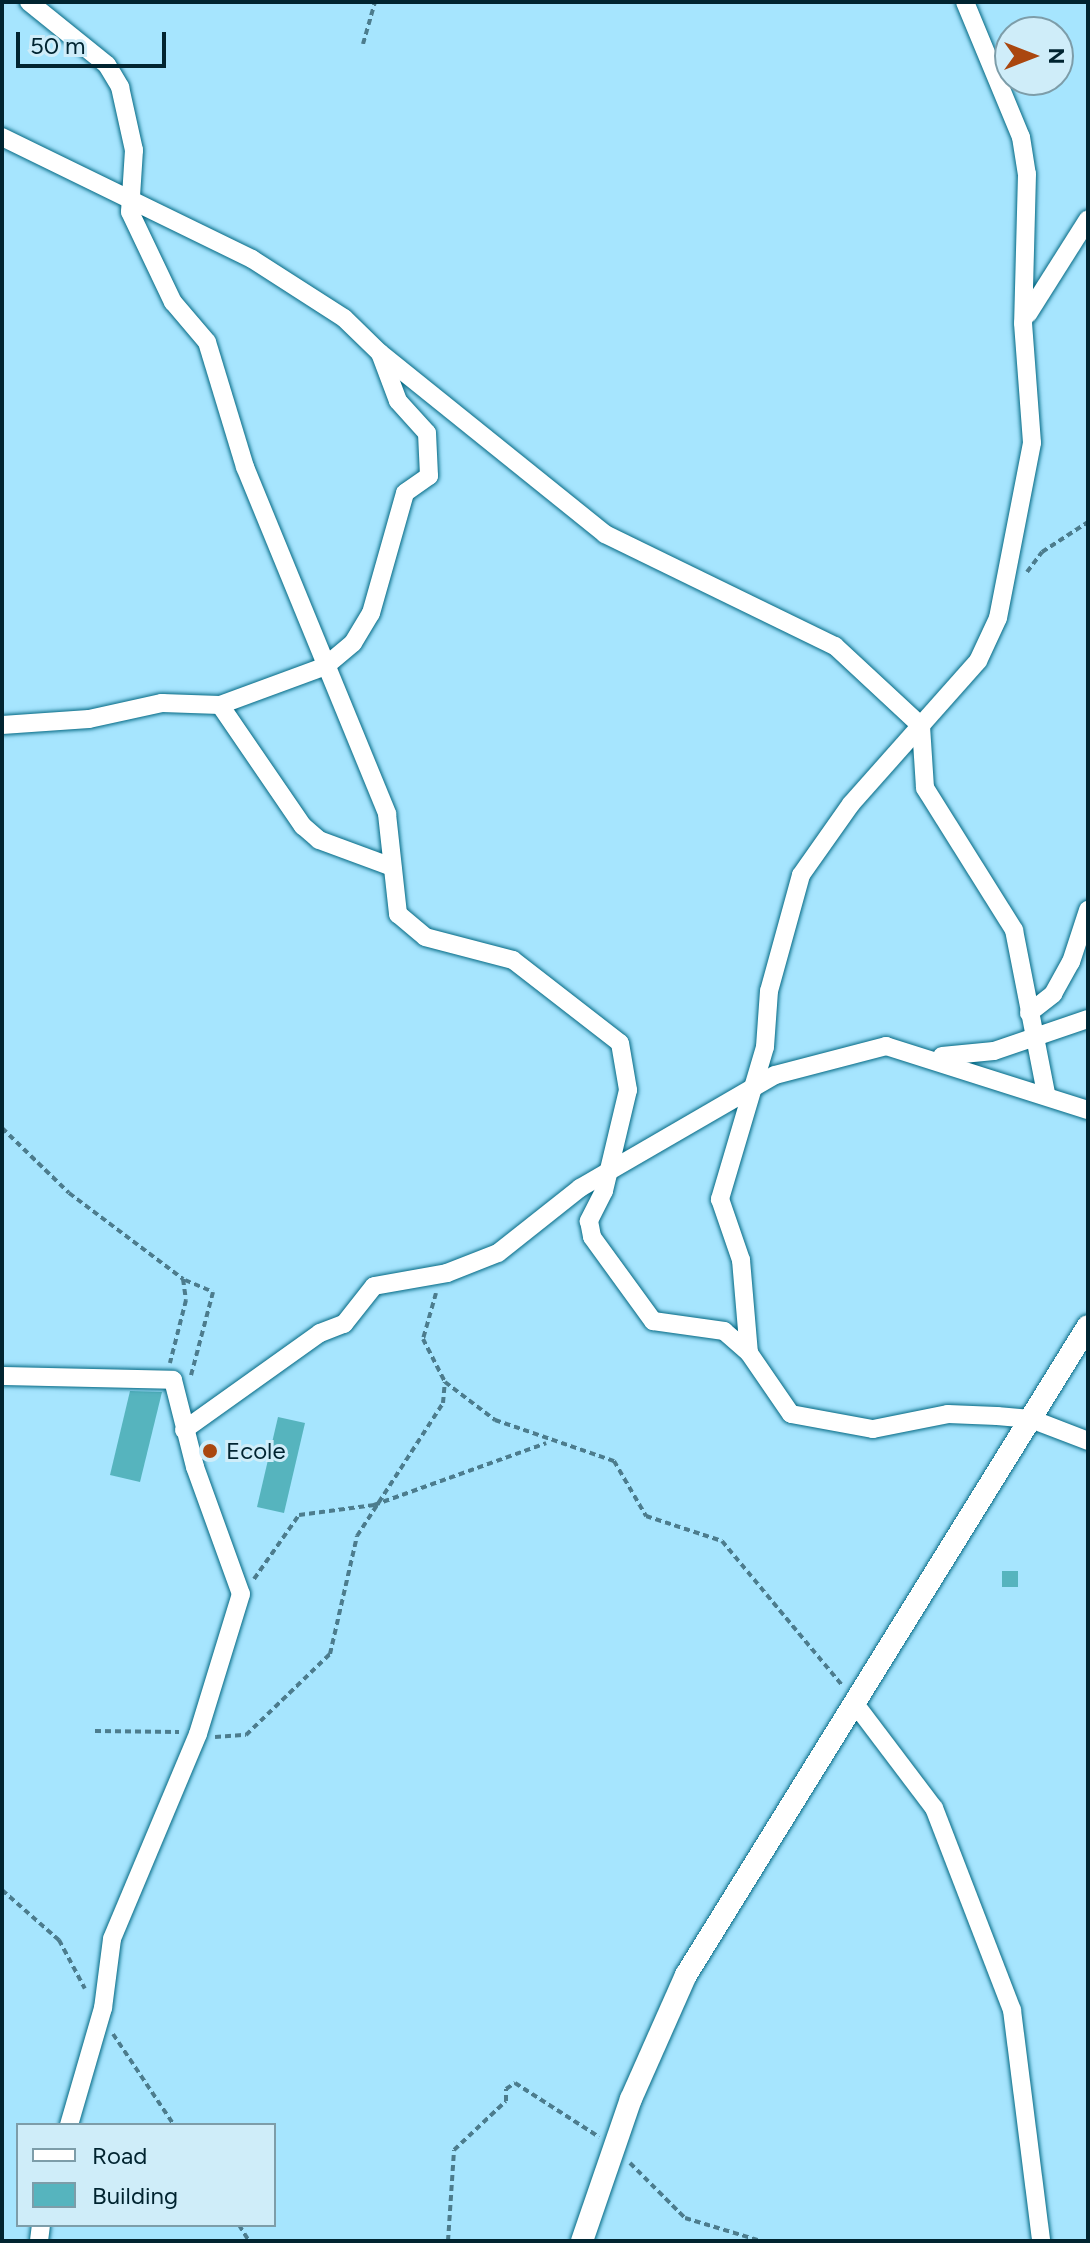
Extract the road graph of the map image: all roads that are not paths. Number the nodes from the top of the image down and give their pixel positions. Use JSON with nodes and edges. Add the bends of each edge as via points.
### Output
{"nodes":[{"id":1,"x":29,"y":2,"type":"edge"},
{"id":2,"x":965,"y":2,"type":"edge"},
{"id":3,"x":2,"y":137,"type":"edge"},
{"id":4,"x":129,"y":200,"type":"junction"},
{"id":5,"x":1088,"y":219,"type":"edge"},
{"id":6,"x":1023,"y":323,"type":"junction"},
{"id":7,"x":380,"y":353,"type":"junction"},
{"id":8,"x":326,"y":666,"type":"junction"},
{"id":9,"x":220,"y":705,"type":"junction"},
{"id":10,"x":2,"y":725,"type":"edge"},
{"id":11,"x":921,"y":726,"type":"junction"},
{"id":12,"x":392,"y":867,"type":"junction"},
{"id":13,"x":1088,"y":910,"type":"edge"},
{"id":14,"x":1029,"y":1013,"type":"junction"},
{"id":15,"x":1088,"y":1019,"type":"edge"},
{"id":16,"x":1036,"y":1040,"type":"junction"},
{"id":17,"x":931,"y":1057,"type":"junction"},
{"id":18,"x":753,"y":1084,"type":"junction"},
{"id":19,"x":1046,"y":1093,"type":"junction"},
{"id":20,"x":1088,"y":1110,"type":"edge"},
{"id":21,"x":603,"y":1175,"type":"junction"},
{"id":22,"x":1088,"y":1326,"type":"edge"},
{"id":23,"x":749,"y":1353,"type":"junction"},
{"id":24,"x":2,"y":1376,"type":"edge"},
{"id":25,"x":1031,"y":1419,"type":"junction"},
{"id":26,"x":184,"y":1430,"type":"junction"},
{"id":27,"x":1088,"y":1441,"type":"edge"},
{"id":28,"x":856,"y":1705,"type":"junction"},
{"id":29,"x":70,"y":2123,"type":"edge"},
{"id":30,"x":582,"y":2241,"type":"edge"},
{"id":31,"x":1041,"y":2241,"type":"edge"}],
"edges":[{"from":1,"to":4,"type":"street","via":[[107,65],[120,87],[134,150]]},
{"from":2,"to":6,"type":"street","via":[[1021,137],[1029,275]]},
{"from":3,"to":4,"type":"street"},
{"from":4,"to":7,"type":"street","via":[[252,259],[344,318]]},
{"from":4,"to":8,"type":"street","via":[[173,302],[207,342],[245,467]]},
{"from":5,"to":6,"type":"street"},
{"from":6,"to":11,"type":"street","via":[[1032,443],[998,618],[978,661]]},
{"from":7,"to":8,"type":"street","via":[[398,401],[427,433],[429,476],[405,493],[371,613],[353,643]]},
{"from":7,"to":11,"type":"street","via":[[605,534],[835,646]]},
{"from":8,"to":9,"type":"street"},
{"from":8,"to":12,"type":"street","via":[[387,814]]},
{"from":9,"to":10,"type":"street","via":[[162,703],[89,719]]},
{"from":9,"to":12,"type":"street","via":[[303,826],[319,840]]},
{"from":11,"to":14,"type":"street","via":[[919,774],[1014,930]]},
{"from":11,"to":18,"type":"street","via":[[851,804],[801,875],[769,991]]},
{"from":12,"to":21,"type":"street","via":[[398,914],[408,930],[513,960],[620,1043],[628,1090]]},
{"from":13,"to":14,"type":"street","via":[[1071,962],[1053,994]]},
{"from":14,"to":16,"type":"street"},
{"from":15,"to":16,"type":"street"},
{"from":16,"to":17,"type":"street"},
{"from":16,"to":19,"type":"street"},
{"from":17,"to":18,"type":"street","via":[[886,1046],[859,1049]]},
{"from":17,"to":19,"type":"street"},
{"from":18,"to":21,"type":"street"},
{"from":18,"to":23,"type":"street","via":[[720,1199],[741,1260]]},
{"from":19,"to":20,"type":"street"},
{"from":21,"to":23,"type":"street","via":[[591,1229],[622,1287],[653,1321],[724,1331]]},
{"from":21,"to":26,"type":"street","via":[[498,1253],[447,1273],[374,1286],[344,1324],[320,1333]]},
{"from":22,"to":25,"type":"street"},
{"from":23,"to":25,"type":"street","via":[[778,1403],[818,1424],[873,1429],[948,1414]]},
{"from":24,"to":26,"type":"street","via":[[171,1381]]},
{"from":25,"to":27,"type":"street"},
{"from":25,"to":28,"type":"street"},
{"from":26,"to":29,"type":"street","via":[[241,1594],[239,1610],[198,1734],[112,1939],[103,2008]]},
{"from":28,"to":30,"type":"street","via":[[686,1975],[614,2147]]},
{"from":28,"to":31,"type":"street","via":[[934,1808],[1012,2010]]}]}
